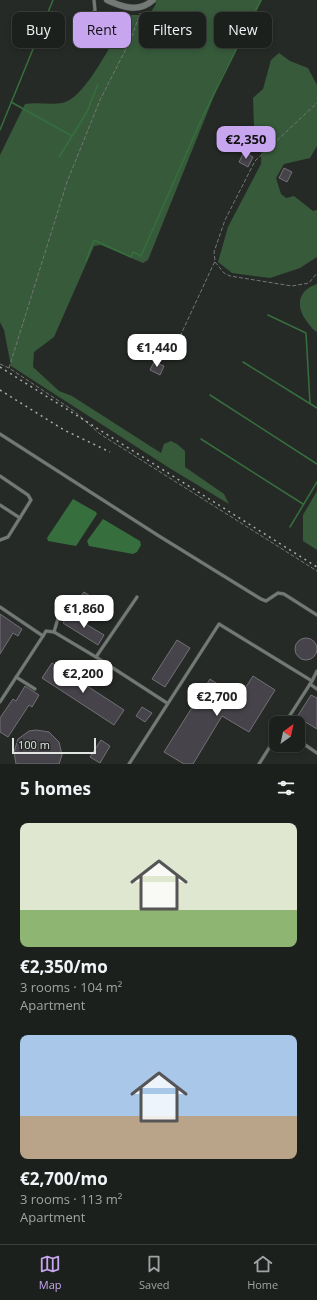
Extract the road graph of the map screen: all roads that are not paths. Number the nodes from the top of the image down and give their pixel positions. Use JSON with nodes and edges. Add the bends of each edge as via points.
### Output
{"nodes":[{"id":1,"x":94,"y":0,"type":"edge"},
{"id":2,"x":106,"y":0,"type":"edge"},
{"id":3,"x":153,"y":0,"type":"edge"},
{"id":4,"x":94,"y":12,"type":"edge"},
{"id":5,"x":0,"y":434,"type":"edge"},
{"id":6,"x":0,"y":476,"type":"edge"},
{"id":7,"x":0,"y":505,"type":"edge"},
{"id":8,"x":20,"y":518,"type":"junction"},
{"id":9,"x":0,"y":540,"type":"edge"},
{"id":10,"x":137,"y":597,"type":"dead end"},
{"id":11,"x":0,"y":607,"type":"edge"},
{"id":12,"x":317,"y":614,"type":"edge"},
{"id":13,"x":59,"y":615,"type":"dead end"},
{"id":14,"x":54,"y":632,"type":"junction"},
{"id":15,"x":43,"y":636,"type":"junction"},
{"id":16,"x":96,"y":656,"type":"junction"},
{"id":17,"x":317,"y":671,"type":"edge"},
{"id":18,"x":16,"y":677,"type":"junction"},
{"id":19,"x":311,"y":683,"type":"junction"},
{"id":20,"x":35,"y":689,"type":"dead end"},
{"id":21,"x":317,"y":689,"type":"edge"},
{"id":22,"x":0,"y":702,"type":"edge"},
{"id":23,"x":168,"y":703,"type":"junction"},
{"id":24,"x":290,"y":716,"type":"edge"},
{"id":25,"x":305,"y":745,"type":"edge"},
{"id":26,"x":269,"y":748,"type":"edge"},
{"id":27,"x":317,"y":753,"type":"edge"},
{"id":28,"x":129,"y":764,"type":"edge"},
{"id":29,"x":259,"y":764,"type":"edge"}],
"edges":[{"from":1,"to":4,"type":"lane"},
{"from":2,"to":3,"type":"street","via":[[120,6],[140,8]]},
{"from":5,"to":12,"type":"lane","via":[[261,599],[266,601],[278,593],[284,594]]},
{"from":6,"to":8,"type":"lane","via":[[31,498],[30,504]]},
{"from":7,"to":8,"type":"lane"},
{"from":8,"to":9,"type":"lane","via":[[8,537]]},
{"from":10,"to":16,"type":"lane"},
{"from":11,"to":15,"type":"lane"},
{"from":13,"to":14,"type":"lane"},
{"from":14,"to":15,"type":"lane","via":[[46,632]]},
{"from":14,"to":16,"type":"lane"},
{"from":15,"to":18,"type":"lane"},
{"from":16,"to":23,"type":"lane"},
{"from":17,"to":19,"type":"lane"},
{"from":18,"to":20,"type":"lane"},
{"from":18,"to":22,"type":"lane"},
{"from":19,"to":21,"type":"lane"},
{"from":19,"to":23,"type":"lane","via":[[219,624]]},
{"from":19,"to":24,"type":"lane"},
{"from":23,"to":28,"type":"lane"},
{"from":25,"to":27,"type":"lane"},
{"from":26,"to":29,"type":"lane"}]}
